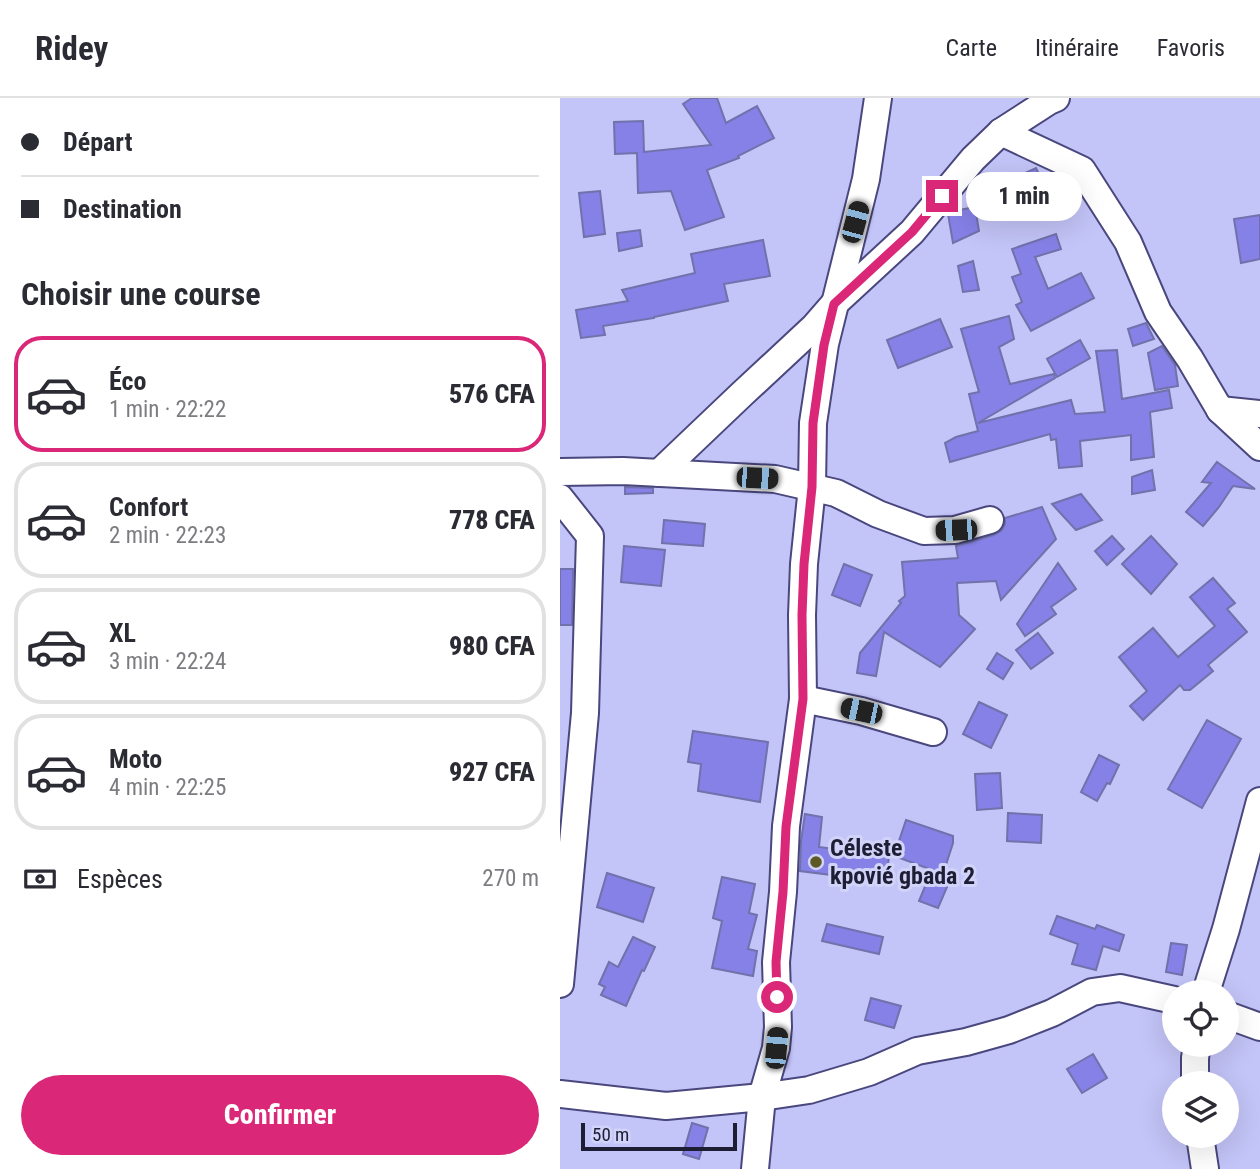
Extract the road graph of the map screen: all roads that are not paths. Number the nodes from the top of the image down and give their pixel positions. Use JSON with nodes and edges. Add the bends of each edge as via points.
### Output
{"nodes":[{"id":1,"x":878,"y":98,"type":"edge"},
{"id":2,"x":1056,"y":98,"type":"edge"},
{"id":3,"x":1001,"y":132,"type":"junction"},
{"id":4,"x":834,"y":304,"type":"junction"},
{"id":5,"x":1220,"y":410,"type":"junction"},
{"id":6,"x":1260,"y":414,"type":"edge"},
{"id":7,"x":1260,"y":447,"type":"edge"},
{"id":8,"x":560,"y":472,"type":"edge"},
{"id":9,"x":659,"y":473,"type":"junction"},
{"id":10,"x":812,"y":487,"type":"junction"},
{"id":11,"x":560,"y":498,"type":"edge"},
{"id":12,"x":990,"y":520,"type":"dead end"},
{"id":13,"x":803,"y":699,"type":"junction"},
{"id":14,"x":572,"y":710,"type":"edge"},
{"id":15,"x":933,"y":732,"type":"dead end"},
{"id":16,"x":1260,"y":801,"type":"edge"},
{"id":17,"x":1210,"y":980,"type":"edge"},
{"id":18,"x":560,"y":984,"type":"edge"},
{"id":19,"x":1162,"y":997,"type":"edge"},
{"id":20,"x":1239,"y":1019,"type":"edge"},
{"id":21,"x":1260,"y":1027,"type":"edge"},
{"id":22,"x":560,"y":1094,"type":"edge"},
{"id":23,"x":762,"y":1097,"type":"junction"},
{"id":24,"x":1202,"y":1148,"type":"edge"},
{"id":25,"x":755,"y":1169,"type":"edge"},
{"id":26,"x":1205,"y":1169,"type":"edge"}],
"edges":[{"from":1,"to":4,"type":"street","via":[[866,179]]},
{"from":2,"to":3,"type":"street"},
{"from":3,"to":4,"type":"street","via":[[912,232]]},
{"from":3,"to":5,"type":"street","via":[[1082,170],[1128,242],[1158,312]]},
{"from":4,"to":9,"type":"street"},
{"from":4,"to":10,"type":"street","via":[[813,423]]},
{"from":5,"to":6,"type":"street"},
{"from":5,"to":7,"type":"street"},
{"from":8,"to":9,"type":"street"},
{"from":9,"to":10,"type":"street","via":[[775,478]]},
{"from":10,"to":12,"type":"street","via":[[924,531],[956,530]]},
{"from":10,"to":13,"type":"street","via":[[804,564]]},
{"from":11,"to":14,"type":"street","via":[[590,536]]},
{"from":13,"to":15,"type":"street"},
{"from":13,"to":23,"type":"street","via":[[786,827],[776,962],[776,1048]]},
{"from":14,"to":18,"type":"street"},
{"from":16,"to":17,"type":"street"},
{"from":19,"to":23,"type":"street","via":[[1120,988],[1092,992],[1009,1030],[917,1051],[820,1088]]},
{"from":20,"to":21,"type":"street"},
{"from":22,"to":23,"type":"street","via":[[666,1106]]},
{"from":23,"to":25,"type":"street"},
{"from":24,"to":26,"type":"street"}]}
